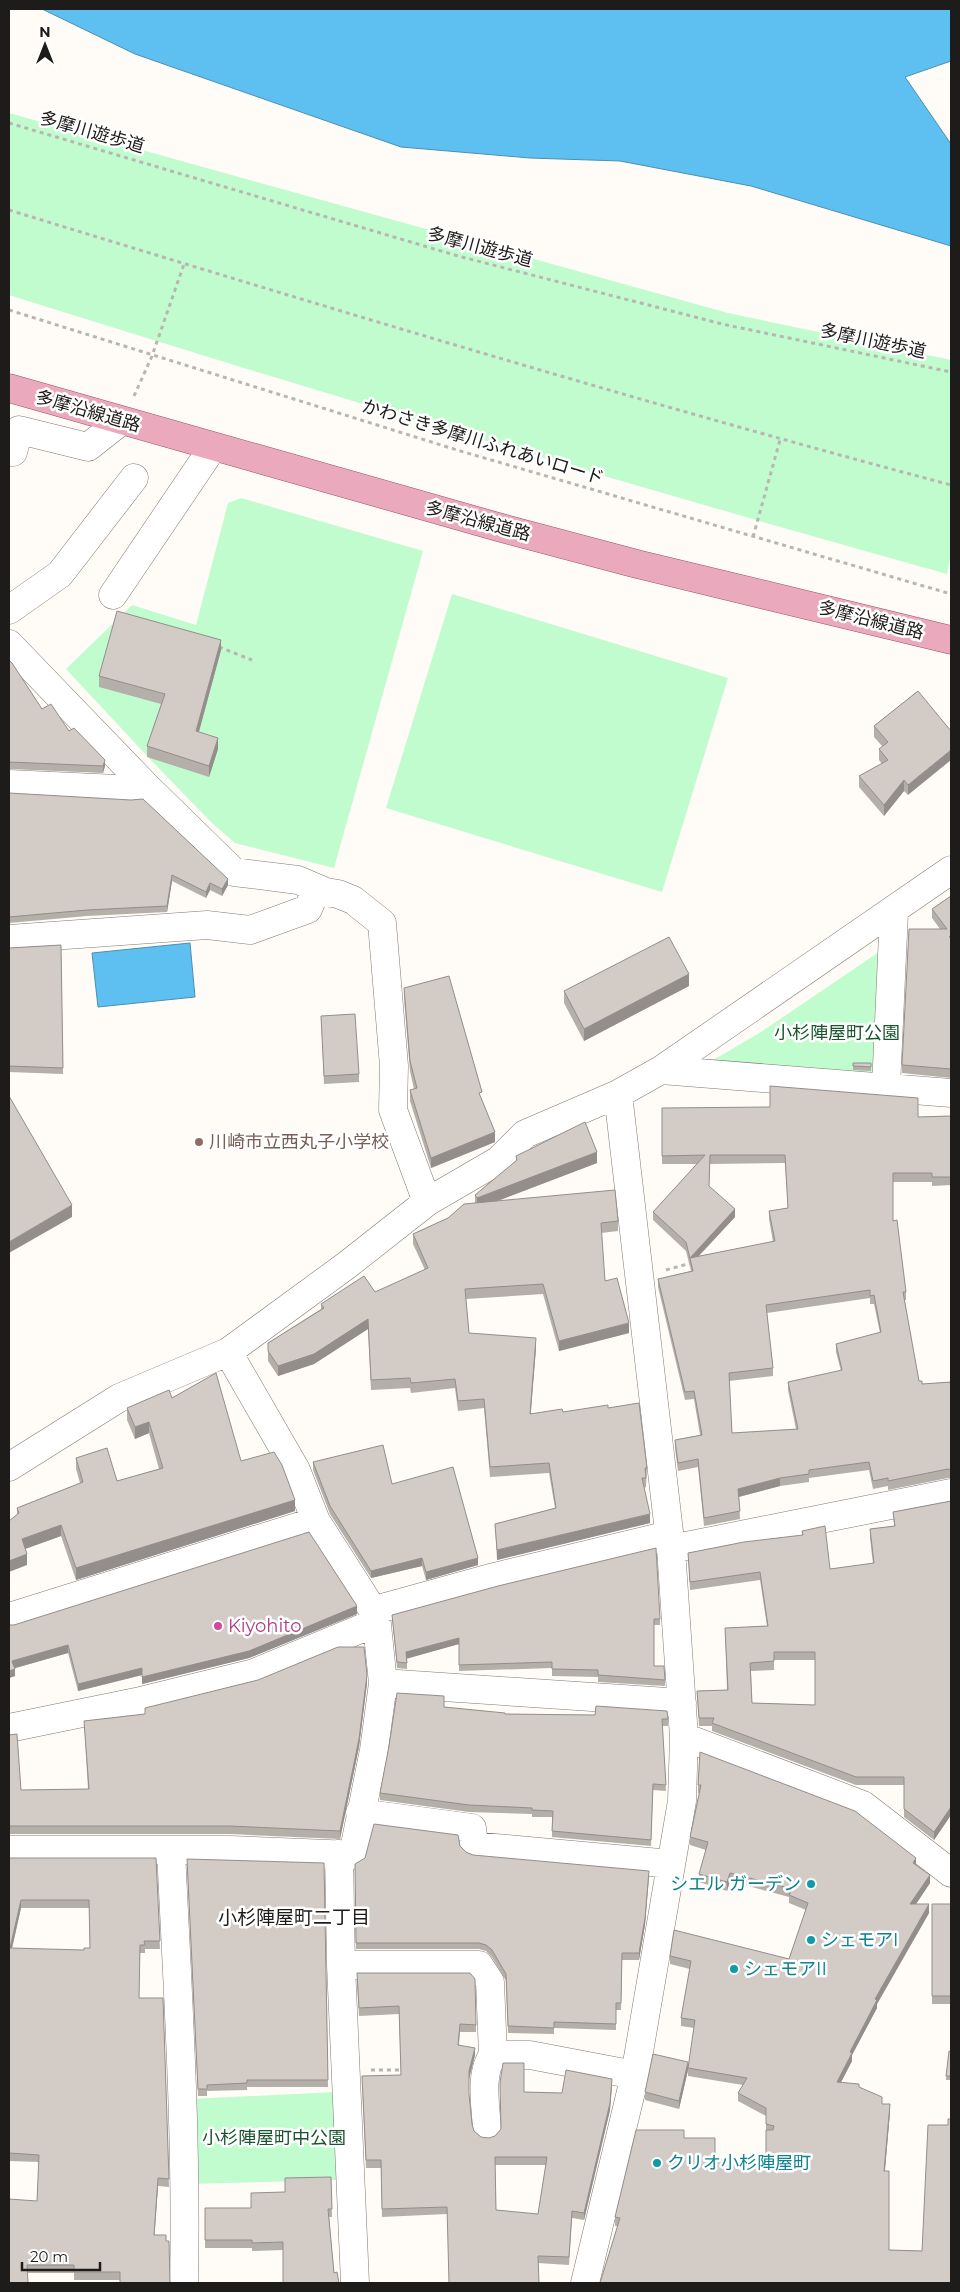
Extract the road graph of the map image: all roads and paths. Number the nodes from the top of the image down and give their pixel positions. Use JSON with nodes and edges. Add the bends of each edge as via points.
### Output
{"nodes":[{"id":1,"x":9,"y":122,"type":"edge"},
{"id":2,"x":9,"y":210,"type":"edge"},
{"id":3,"x":184,"y":264,"type":"junction"},
{"id":4,"x":9,"y":310,"type":"edge"},
{"id":5,"x":152,"y":356,"type":"junction"},
{"id":6,"x":951,"y":372,"type":"edge"},
{"id":7,"x":9,"y":388,"type":"edge"},
{"id":8,"x":137,"y":391,"type":"dead end"},
{"id":9,"x":121,"y":421,"type":"junction"},
{"id":10,"x":780,"y":440,"type":"junction"},
{"id":11,"x":213,"y":447,"type":"junction"},
{"id":12,"x":13,"y":452,"type":"dead end"},
{"id":13,"x":134,"y":478,"type":"dead end"},
{"id":14,"x":951,"y":486,"type":"edge"},
{"id":15,"x":753,"y":537,"type":"junction"},
{"id":16,"x":951,"y":594,"type":"edge"},
{"id":17,"x":113,"y":595,"type":"dead end"},
{"id":18,"x":9,"y":610,"type":"edge"},
{"id":19,"x":951,"y":640,"type":"edge"},
{"id":20,"x":9,"y":644,"type":"edge"},
{"id":21,"x":215,"y":645,"type":"edge"},
{"id":22,"x":252,"y":660,"type":"dead end"},
{"id":23,"x":9,"y":784,"type":"edge"},
{"id":24,"x":144,"y":785,"type":"junction"},
{"id":25,"x":951,"y":870,"type":"edge"},
{"id":26,"x":326,"y":892,"type":"junction"},
{"id":27,"x":894,"y":912,"type":"junction"},
{"id":28,"x":9,"y":939,"type":"edge"},
{"id":29,"x":661,"y":1070,"type":"junction"},
{"id":30,"x":886,"y":1088,"type":"junction"},
{"id":31,"x":951,"y":1093,"type":"edge"},
{"id":32,"x":618,"y":1094,"type":"junction"},
{"id":33,"x":427,"y":1202,"type":"junction"},
{"id":34,"x":694,"y":1262,"type":"edge"},
{"id":35,"x":641,"y":1278,"type":"junction"},
{"id":36,"x":228,"y":1352,"type":"junction"},
{"id":37,"x":9,"y":1467,"type":"edge"},
{"id":38,"x":951,"y":1493,"type":"edge"},
{"id":39,"x":316,"y":1521,"type":"junction"},
{"id":40,"x":670,"y":1542,"type":"junction"},
{"id":41,"x":376,"y":1616,"type":"junction"},
{"id":42,"x":9,"y":1617,"type":"edge"},
{"id":43,"x":383,"y":1683,"type":"junction"},
{"id":44,"x":682,"y":1703,"type":"junction"},
{"id":45,"x":9,"y":1728,"type":"edge"},
{"id":46,"x":684,"y":1737,"type":"junction"},
{"id":47,"x":360,"y":1813,"type":"junction"},
{"id":48,"x":9,"y":1850,"type":"edge"},
{"id":49,"x":171,"y":1851,"type":"junction"},
{"id":50,"x":339,"y":1854,"type":"junction"},
{"id":51,"x":671,"y":1864,"type":"junction"},
{"id":52,"x":951,"y":1873,"type":"edge"},
{"id":53,"x":341,"y":1964,"type":"junction"},
{"id":54,"x":493,"y":2054,"type":"junction"},
{"id":55,"x":410,"y":2070,"type":"edge"},
{"id":56,"x":346,"y":2071,"type":"junction"},
{"id":57,"x":635,"y":2075,"type":"junction"},
{"id":58,"x":487,"y":2130,"type":"dead end"},
{"id":59,"x":184,"y":2283,"type":"edge"},
{"id":60,"x":355,"y":2283,"type":"edge"},
{"id":61,"x":585,"y":2283,"type":"edge"}],
"edges":[{"from":1,"to":6,"type":"path","name":"多摩川遊歩道","via":[[458,256],[722,324]]},
{"from":2,"to":3,"type":"path"},
{"from":3,"to":5,"type":"path"},
{"from":3,"to":10,"type":"path"},
{"from":4,"to":5,"type":"path","name":"かわさき多摩川ふれあいロード"},
{"from":5,"to":8,"type":"path"},
{"from":5,"to":15,"type":"path","name":"かわさき多摩川ふれあいロード"},
{"from":7,"to":9,"type":"main road","name":"多摩沿線道路"},
{"from":9,"to":11,"type":"main road","name":"多摩沿線道路"},
{"from":9,"to":12,"type":"street","via":[[88,447],[19,430]]},
{"from":10,"to":14,"type":"path"},
{"from":10,"to":15,"type":"path"},
{"from":11,"to":17,"type":"street"},
{"from":11,"to":19,"type":"main road","name":"多摩沿線道路","via":[[618,559]]},
{"from":13,"to":18,"type":"street","via":[[60,574]]},
{"from":15,"to":16,"type":"path","name":"かわさき多摩川ふれあいロード"},
{"from":20,"to":24,"type":"street"},
{"from":21,"to":22,"type":"path"},
{"from":23,"to":24,"type":"street","via":[[140,790]]},
{"from":24,"to":26,"type":"street","via":[[234,872],[298,880]]},
{"from":25,"to":27,"type":"street"},
{"from":26,"to":28,"type":"street","via":[[314,895],[308,909],[250,930],[207,925]]},
{"from":26,"to":33,"type":"street","via":[[353,900],[382,922],[394,1066],[393,1110]]},
{"from":27,"to":29,"type":"street"},
{"from":27,"to":30,"type":"street"},
{"from":29,"to":30,"type":"street"},
{"from":29,"to":32,"type":"street"},
{"from":30,"to":31,"type":"street"},
{"from":32,"to":33,"type":"street","via":[[525,1134],[498,1160]]},
{"from":32,"to":35,"type":"street"},
{"from":33,"to":36,"type":"street"},
{"from":34,"to":35,"type":"path"},
{"from":35,"to":40,"type":"street"},
{"from":36,"to":37,"type":"street","via":[[119,1398]]},
{"from":36,"to":39,"type":"street","via":[[296,1470]]},
{"from":38,"to":40,"type":"street"},
{"from":39,"to":41,"type":"street"},
{"from":39,"to":42,"type":"street"},
{"from":40,"to":41,"type":"street","via":[[494,1577],[382,1608]]},
{"from":40,"to":44,"type":"street"},
{"from":41,"to":43,"type":"street"},
{"from":41,"to":45,"type":"street","via":[[370,1625],[254,1673]]},
{"from":43,"to":44,"type":"street"},
{"from":43,"to":47,"type":"street","via":[[374,1750]]},
{"from":44,"to":46,"type":"street"},
{"from":46,"to":51,"type":"street","via":[[682,1802]]},
{"from":46,"to":52,"type":"street","via":[[863,1805]]},
{"from":47,"to":50,"type":"street","via":[[353,1855]]},
{"from":47,"to":51,"type":"street","via":[[472,1828],[474,1846]]},
{"from":48,"to":49,"type":"street"},
{"from":49,"to":50,"type":"street"},
{"from":49,"to":59,"type":"street","via":[[186,2198]]},
{"from":50,"to":53,"type":"street"},
{"from":51,"to":57,"type":"street"},
{"from":53,"to":54,"type":"street","via":[[479,1964],[490,1982]]},
{"from":53,"to":56,"type":"street"},
{"from":54,"to":57,"type":"street","via":[[530,2054]]},
{"from":54,"to":58,"type":"street","via":[[486,2071]]},
{"from":55,"to":56,"type":"path"},
{"from":56,"to":60,"type":"street"},
{"from":57,"to":61,"type":"street"}]}
